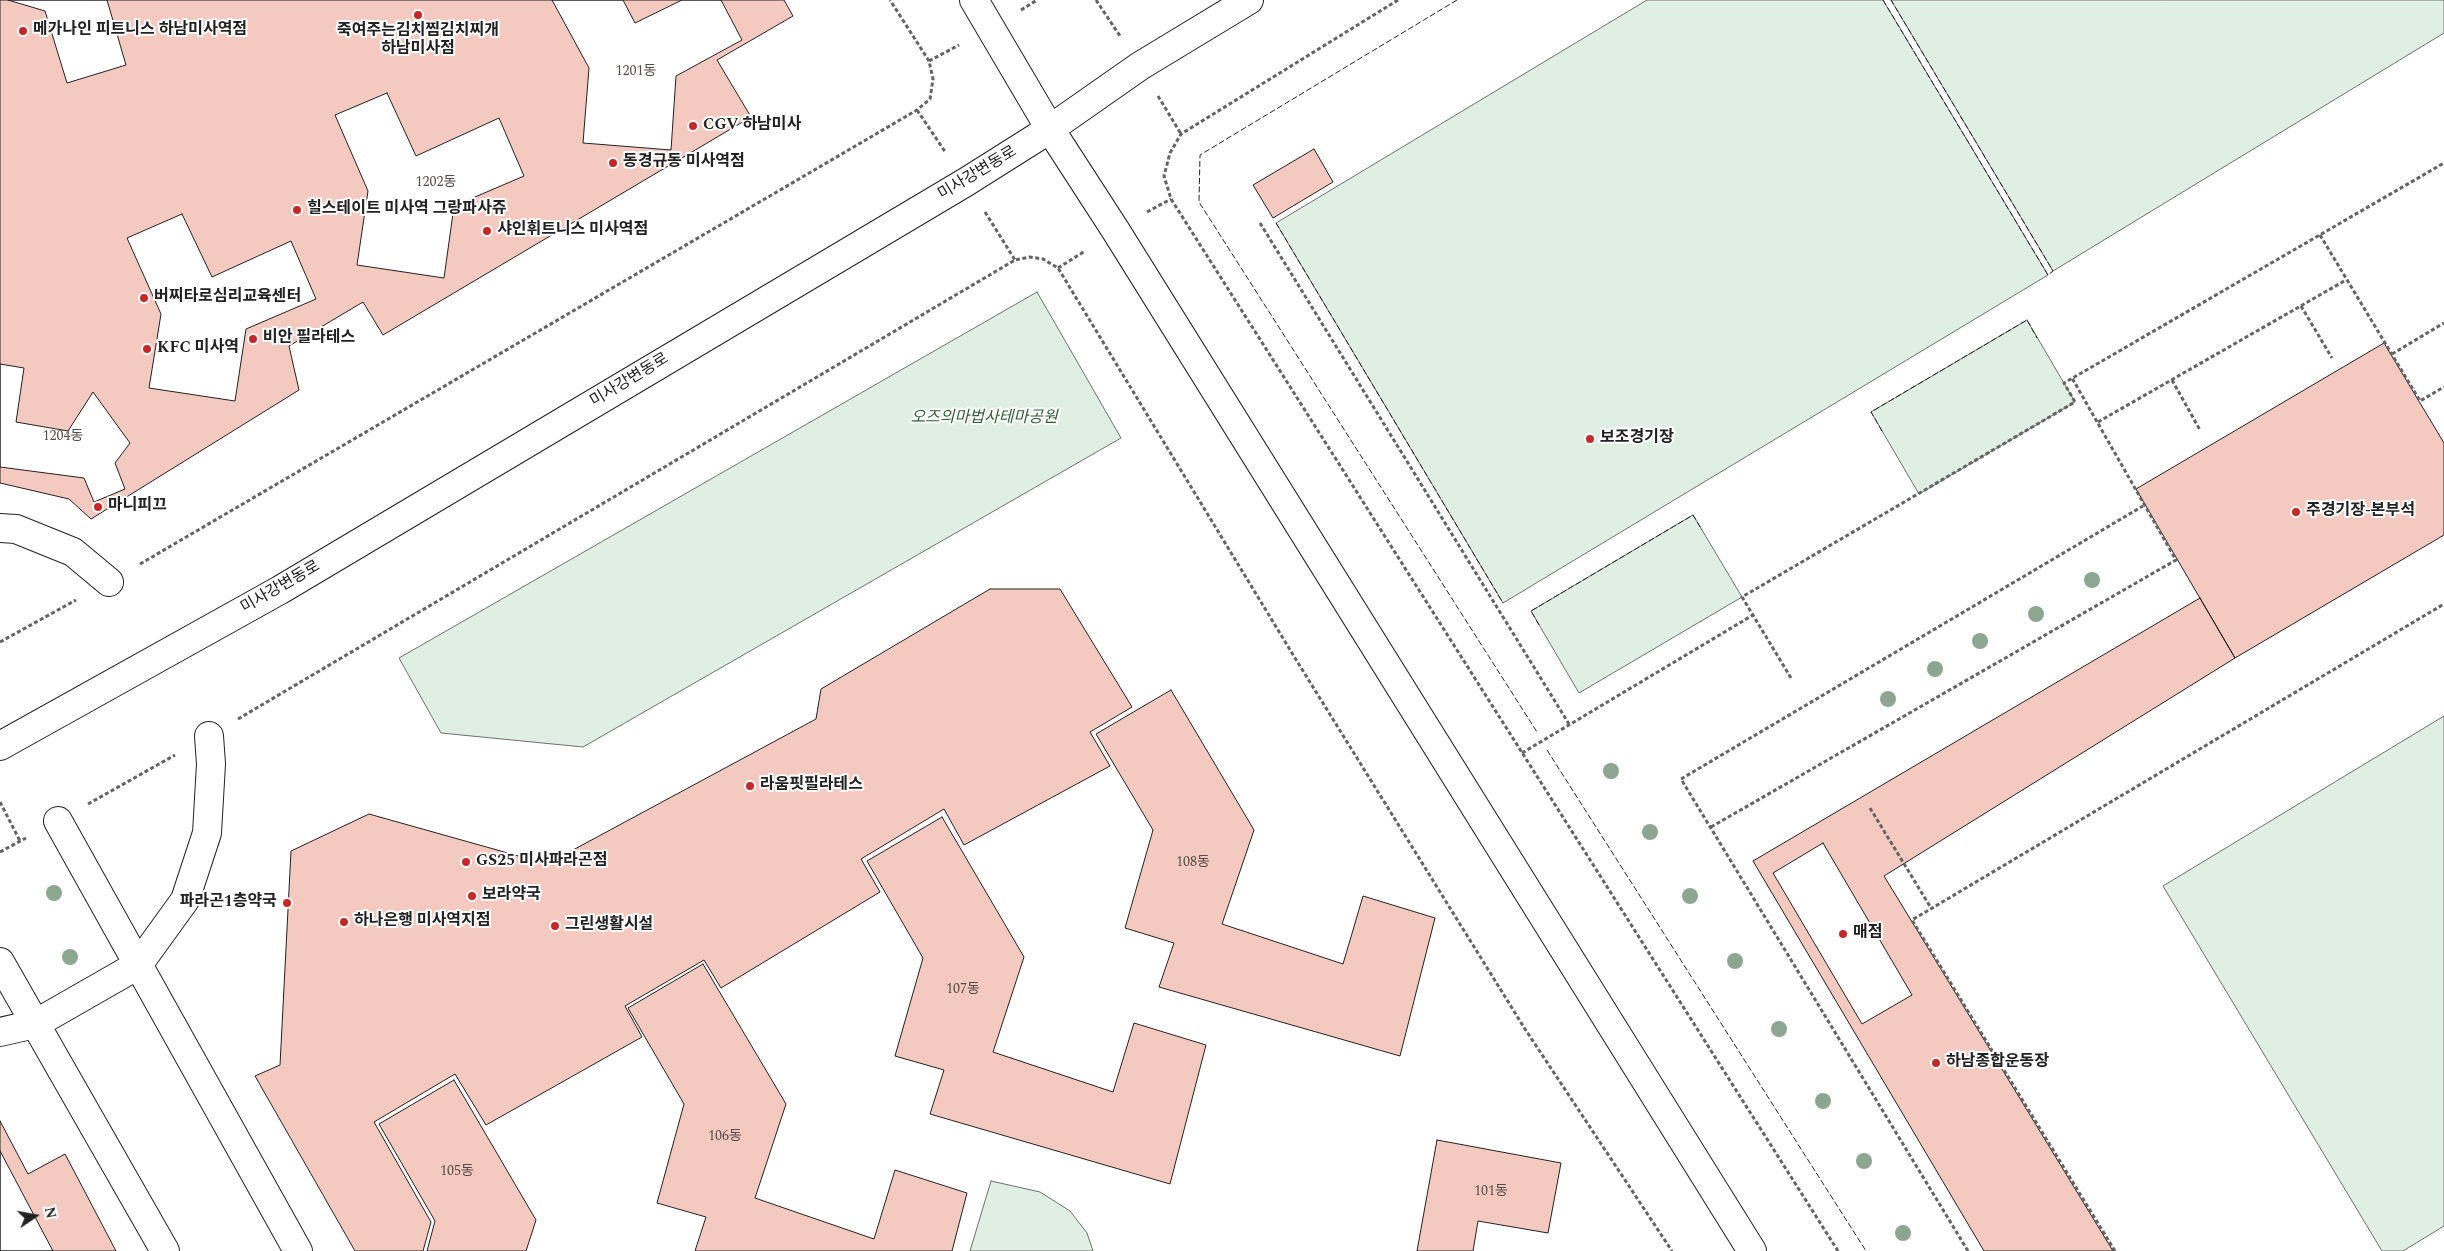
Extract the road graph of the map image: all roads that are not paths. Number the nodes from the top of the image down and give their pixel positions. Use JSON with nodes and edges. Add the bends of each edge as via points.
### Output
{"nodes":[{"id":1,"x":974,"y":0,"type":"edge"},
{"id":2,"x":1250,"y":0,"type":"edge"},
{"id":3,"x":1050,"y":129,"type":"junction"},
{"id":4,"x":0,"y":528,"type":"edge"},
{"id":5,"x":109,"y":582,"type":"road end"},
{"id":6,"x":210,"y":736,"type":"road end"},
{"id":7,"x":0,"y":746,"type":"edge"},
{"id":8,"x":58,"y":821,"type":"road end"},
{"id":9,"x":0,"y":962,"type":"edge"},
{"id":10,"x":138,"y":965,"type":"junction"},
{"id":11,"x":35,"y":1024,"type":"junction"},
{"id":12,"x":0,"y":1032,"type":"edge"},
{"id":13,"x":164,"y":1251,"type":"edge"},
{"id":14,"x":298,"y":1251,"type":"edge"},
{"id":15,"x":1752,"y":1251,"type":"edge"}],
"edges":[{"from":1,"to":3,"type":"street"},
{"from":2,"to":3,"type":"street","name":"미사강변동로","via":[[1140,66]]},
{"from":3,"to":7,"type":"street","name":"미사강변동로","via":[[280,590]]},
{"from":3,"to":15,"type":"street"},
{"from":4,"to":5,"type":"street","via":[[16,529],[74,552]]},
{"from":6,"to":10,"type":"street","via":[[207,833],[185,900]]},
{"from":8,"to":10,"type":"street"},
{"from":9,"to":11,"type":"street"},
{"from":10,"to":11,"type":"street"},
{"from":10,"to":14,"type":"street"},
{"from":11,"to":12,"type":"street"},
{"from":11,"to":13,"type":"street"}]}
